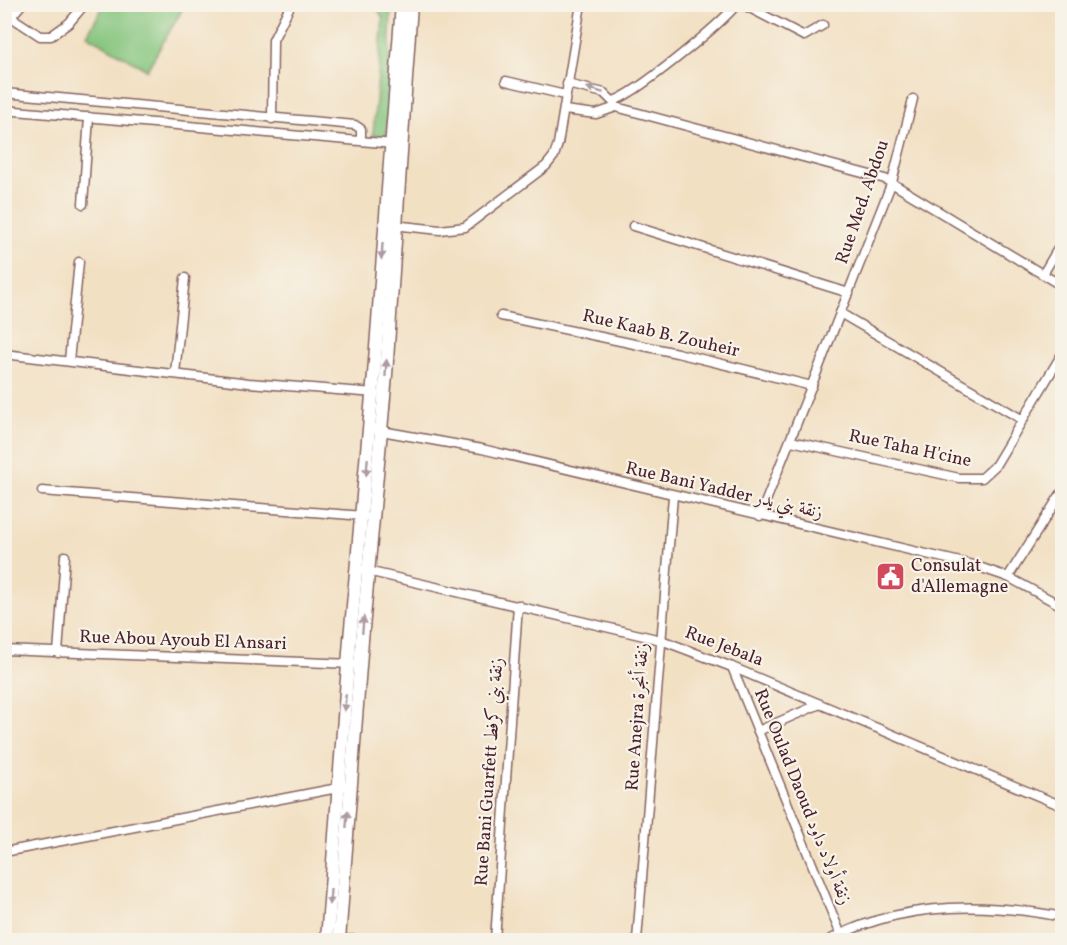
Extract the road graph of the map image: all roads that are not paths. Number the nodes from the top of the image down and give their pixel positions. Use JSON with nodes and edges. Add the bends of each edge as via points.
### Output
{"nodes":[{"id":1,"x":22,"y":4,"type":"edge"},
{"id":2,"x":85,"y":4,"type":"edge"},
{"id":3,"x":291,"y":4,"type":"edge"},
{"id":4,"x":402,"y":4,"type":"edge"},
{"id":5,"x":411,"y":4,"type":"edge"},
{"id":6,"x":580,"y":4,"type":"edge"},
{"id":7,"x":740,"y":4,"type":"edge"},
{"id":8,"x":11,"y":17,"type":"junction"},
{"id":9,"x":4,"y":25,"type":"edge"},
{"id":10,"x":823,"y":25,"type":"dead end"},
{"id":11,"x":506,"y":81,"type":"dead end"},
{"id":12,"x":567,"y":84,"type":"junction"},
{"id":13,"x":4,"y":93,"type":"edge"},
{"id":14,"x":565,"y":95,"type":"junction"},
{"id":15,"x":913,"y":99,"type":"dead end"},
{"id":16,"x":615,"y":104,"type":"junction"},
{"id":17,"x":4,"y":110,"type":"edge"},
{"id":18,"x":564,"y":110,"type":"junction"},
{"id":19,"x":89,"y":117,"type":"junction"},
{"id":20,"x":272,"y":119,"type":"junction"},
{"id":21,"x":361,"y":140,"type":"junction"},
{"id":22,"x":396,"y":144,"type":"junction"},
{"id":23,"x":892,"y":182,"type":"junction"},
{"id":24,"x":83,"y":204,"type":"dead end"},
{"id":25,"x":390,"y":225,"type":"junction"},
{"id":26,"x":633,"y":226,"type":"dead end"},
{"id":27,"x":1062,"y":242,"type":"edge"},
{"id":28,"x":79,"y":262,"type":"dead end"},
{"id":29,"x":1043,"y":274,"type":"junction"},
{"id":30,"x":185,"y":278,"type":"dead end"},
{"id":31,"x":1062,"y":286,"type":"edge"},
{"id":32,"x":849,"y":293,"type":"junction"},
{"id":33,"x":840,"y":313,"type":"junction"},
{"id":34,"x":501,"y":316,"type":"dead end"},
{"id":35,"x":4,"y":354,"type":"edge"},
{"id":36,"x":1062,"y":354,"type":"edge"},
{"id":37,"x":69,"y":361,"type":"junction"},
{"id":38,"x":175,"y":373,"type":"junction"},
{"id":39,"x":812,"y":386,"type":"junction"},
{"id":40,"x":379,"y":393,"type":"junction"},
{"id":41,"x":1023,"y":420,"type":"junction"},
{"id":42,"x":376,"y":430,"type":"junction"},
{"id":43,"x":791,"y":441,"type":"junction"},
{"id":44,"x":42,"y":491,"type":"dead end"},
{"id":45,"x":1062,"y":492,"type":"edge"},
{"id":46,"x":673,"y":496,"type":"junction"},
{"id":47,"x":760,"y":516,"type":"junction"},
{"id":48,"x":368,"y":517,"type":"junction"},
{"id":49,"x":65,"y":556,"type":"dead end"},
{"id":50,"x":363,"y":570,"type":"junction"},
{"id":51,"x":1008,"y":577,"type":"junction"},
{"id":52,"x":518,"y":605,"type":"junction"},
{"id":53,"x":1062,"y":606,"type":"edge"},
{"id":54,"x":661,"y":640,"type":"junction"},
{"id":55,"x":4,"y":650,"type":"edge"},
{"id":56,"x":58,"y":653,"type":"junction"},
{"id":57,"x":354,"y":664,"type":"junction"},
{"id":58,"x":732,"y":667,"type":"junction"},
{"id":59,"x":820,"y":704,"type":"junction"},
{"id":60,"x":758,"y":731,"type":"junction"},
{"id":61,"x":344,"y":787,"type":"junction"},
{"id":62,"x":1062,"y":806,"type":"edge"},
{"id":63,"x":4,"y":852,"type":"edge"},
{"id":64,"x":1062,"y":917,"type":"edge"},
{"id":65,"x":841,"y":937,"type":"edge"},
{"id":66,"x":333,"y":939,"type":"edge"},
{"id":67,"x":362,"y":940,"type":"edge"},
{"id":68,"x":495,"y":940,"type":"edge"},
{"id":69,"x":638,"y":940,"type":"edge"},
{"id":70,"x":829,"y":940,"type":"edge"}],
"edges":[{"from":1,"to":8,"type":"street"},
{"from":2,"to":8,"type":"street","via":[[51,36],[40,36]]},
{"from":3,"to":20,"type":"street","via":[[273,43]]},
{"from":4,"to":22,"type":"street"},
{"from":5,"to":22,"type":"street"},
{"from":6,"to":12,"type":"street"},
{"from":7,"to":10,"type":"street","via":[[804,36]]},
{"from":7,"to":16,"type":"street"},
{"from":8,"to":9,"type":"street"},
{"from":11,"to":14,"type":"street"},
{"from":12,"to":14,"type":"street"},
{"from":16,"to":12,"type":"street","one_way":true,"via":[[600,91]]},
{"from":13,"to":20,"type":"street"},
{"from":14,"to":18,"type":"street"},
{"from":15,"to":23,"type":"street","name":"Rue Med. Abdou"},
{"from":16,"to":18,"type":"street","via":[[596,114]]},
{"from":16,"to":23,"type":"street"},
{"from":17,"to":19,"type":"street"},
{"from":18,"to":25,"type":"street","via":[[557,149],[549,163],[467,226],[440,230]]},
{"from":19,"to":21,"type":"street"},
{"from":19,"to":24,"type":"street"},
{"from":20,"to":21,"type":"street","via":[[355,125],[360,128]]},
{"from":21,"to":22,"type":"street"},
{"from":22,"to":25,"type":"street"},
{"from":23,"to":29,"type":"street"},
{"from":23,"to":32,"type":"street","name":"Rue Med. Abdou"},
{"from":25,"to":40,"type":"street"},
{"from":26,"to":32,"type":"street"},
{"from":27,"to":29,"type":"street"},
{"from":28,"to":37,"type":"street"},
{"from":29,"to":31,"type":"street"},
{"from":30,"to":38,"type":"street"},
{"from":32,"to":33,"type":"street","name":"Rue Med. Abdou"},
{"from":33,"to":39,"type":"street","name":"Rue Med. Abdou"},
{"from":33,"to":41,"type":"street"},
{"from":34,"to":39,"type":"street","name":"Rue Kaab B. Zouheir"},
{"from":35,"to":37,"type":"street"},
{"from":36,"to":41,"type":"street","name":"Rue Taha H'cine"},
{"from":37,"to":38,"type":"street"},
{"from":38,"to":40,"type":"street"},
{"from":39,"to":43,"type":"street","name":"Rue Med. Abdou"},
{"from":40,"to":42,"type":"street"},
{"from":41,"to":43,"type":"street","name":"Rue Taha H'cine","via":[[989,473],[975,480]]},
{"from":42,"to":46,"type":"street","name":"Rue Bani Yadder زنقة بني يدر","via":[[482,450]]},
{"from":42,"to":48,"type":"street"},
{"from":43,"to":47,"type":"street","name":"Rue Med. Abdou"},
{"from":44,"to":48,"type":"street"},
{"from":45,"to":51,"type":"street"},
{"from":46,"to":47,"type":"street","name":"Rue Bani Yadder زنقة بني يدر"},
{"from":46,"to":54,"type":"street","name":"Rue Anejra زنقة أنجرة"},
{"from":47,"to":51,"type":"street","name":"Rue Bani Yadder زنقة بني يدر","via":[[973,565]]},
{"from":48,"to":50,"type":"street"},
{"from":49,"to":56,"type":"street"},
{"from":50,"to":52,"type":"street","name":"Rue Jebala"},
{"from":50,"to":57,"type":"street"},
{"from":51,"to":53,"type":"street","name":"Rue Bani Yadder زنقة بني يدر"},
{"from":52,"to":54,"type":"street","name":"Rue Jebala"},
{"from":52,"to":68,"type":"street","name":"Rue Bani Guarfett زنقة بني كرفط"},
{"from":54,"to":58,"type":"street","name":"Rue Jebala"},
{"from":54,"to":69,"type":"street","name":"Rue Anejra زنقة أنجرة"},
{"from":55,"to":56,"type":"street","name":"Rue Abou Ayoub El Ansari"},
{"from":56,"to":57,"type":"street","name":"Rue Abou Ayoub El Ansari"},
{"from":57,"to":61,"type":"street"},
{"from":58,"to":59,"type":"street","name":"Rue Jebala"},
{"from":58,"to":60,"type":"street","name":"Rue Oulad Daoud زنقة أولاد داود"},
{"from":59,"to":60,"type":"street"},
{"from":59,"to":62,"type":"street","name":"Rue Jebala"},
{"from":60,"to":65,"type":"street","name":"Rue Oulad Daoud زنقة أولاد داود"},
{"from":61,"to":63,"type":"street"},
{"from":61,"to":66,"type":"street"},
{"from":64,"to":65,"type":"street","via":[[982,906],[944,908],[881,920]]},
{"from":65,"to":70,"type":"street"},
{"from":66,"to":67,"type":"street"}]}
